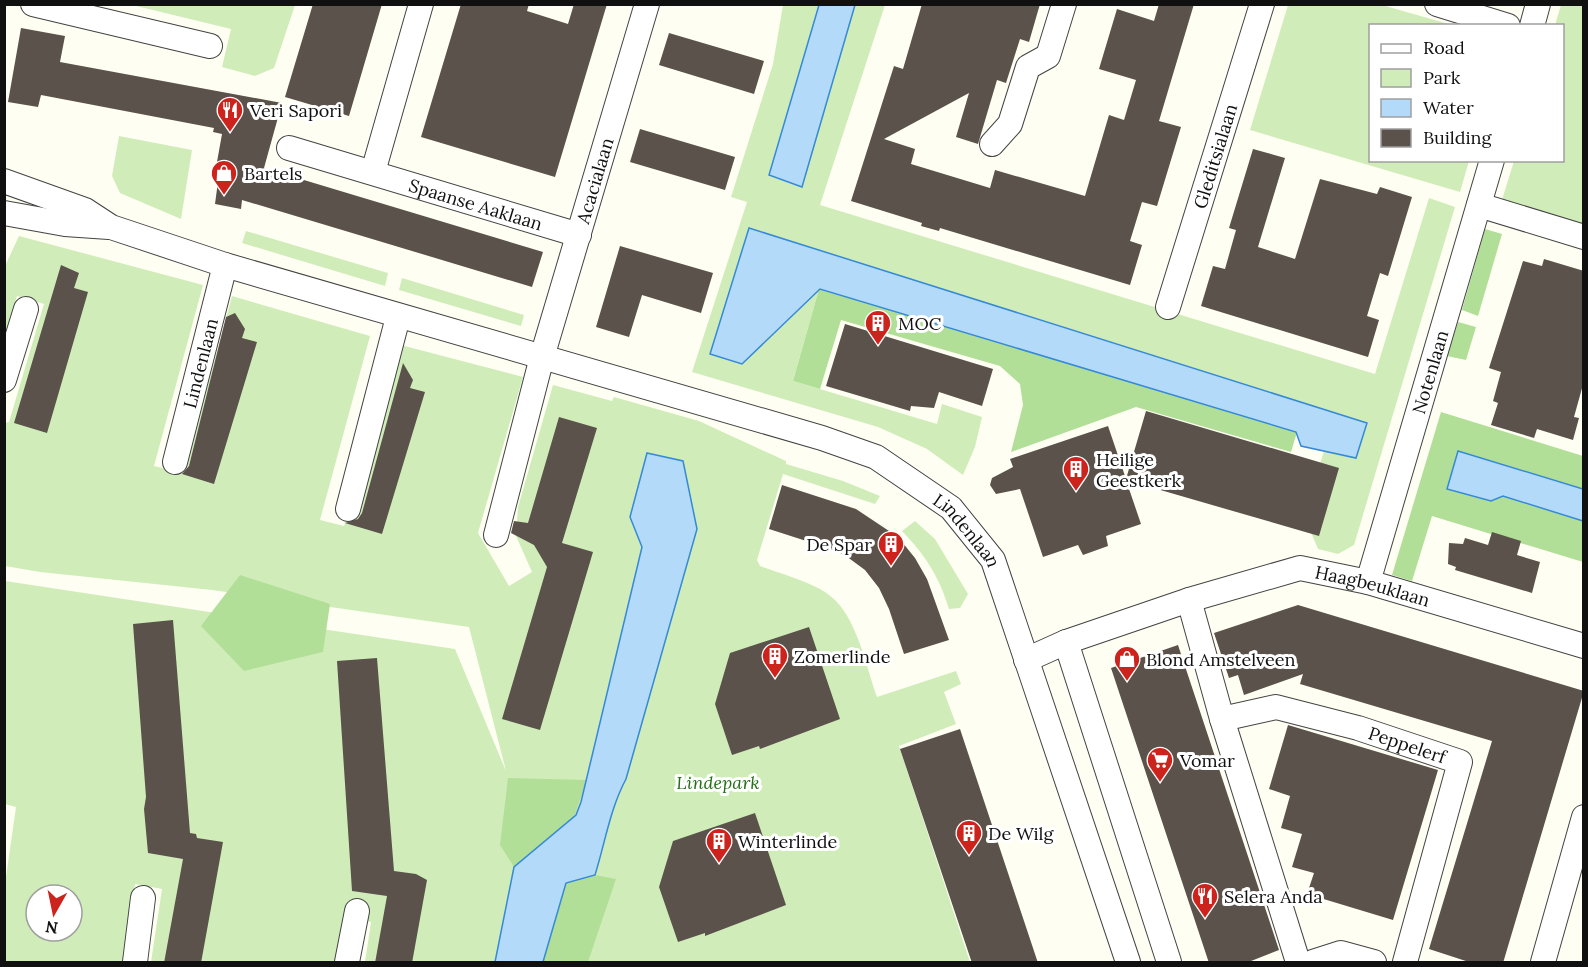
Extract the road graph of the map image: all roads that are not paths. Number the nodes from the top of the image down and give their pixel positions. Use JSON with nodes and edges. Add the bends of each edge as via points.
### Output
{"nodes":[{"id":1,"x":33,"y":4,"type":"edge"},
{"id":2,"x":421,"y":4,"type":"edge"},
{"id":3,"x":647,"y":4,"type":"edge"},
{"id":4,"x":1064,"y":4,"type":"edge"},
{"id":5,"x":1262,"y":4,"type":"edge"},
{"id":6,"x":1437,"y":4,"type":"edge"},
{"id":7,"x":1538,"y":4,"type":"edge"},
{"id":8,"x":1502,"y":24,"type":"edge"},
{"id":9,"x":1533,"y":24,"type":"edge"},
{"id":10,"x":210,"y":46,"type":"dead end"},
{"id":11,"x":992,"y":144,"type":"dead end"},
{"id":12,"x":289,"y":148,"type":"dead end"},
{"id":13,"x":1491,"y":162,"type":"edge"},
{"id":14,"x":373,"y":172,"type":"junction"},
{"id":15,"x":4,"y":181,"type":"edge"},
{"id":16,"x":1479,"y":205,"type":"junction"},
{"id":17,"x":4,"y":213,"type":"edge"},
{"id":18,"x":111,"y":227,"type":"junction"},
{"id":19,"x":579,"y":235,"type":"junction"},
{"id":20,"x":1584,"y":237,"type":"edge"},
{"id":21,"x":225,"y":265,"type":"junction"},
{"id":22,"x":1168,"y":307,"type":"dead end"},
{"id":23,"x":26,"y":309,"type":"dead end"},
{"id":24,"x":398,"y":317,"type":"junction"},
{"id":25,"x":543,"y":357,"type":"junction"},
{"id":26,"x":4,"y":380,"type":"edge"},
{"id":27,"x":175,"y":462,"type":"dead end"},
{"id":28,"x":348,"y":509,"type":"dead end"},
{"id":29,"x":496,"y":535,"type":"dead end"},
{"id":30,"x":1368,"y":582,"type":"junction"},
{"id":31,"x":1190,"y":600,"type":"junction"},
{"id":32,"x":1066,"y":642,"type":"junction"},
{"id":33,"x":1584,"y":646,"type":"edge"},
{"id":34,"x":1026,"y":660,"type":"junction"},
{"id":35,"x":1222,"y":719,"type":"junction"},
{"id":36,"x":1584,"y":817,"type":"edge"},
{"id":37,"x":143,"y":898,"type":"dead end"},
{"id":38,"x":357,"y":911,"type":"dead end"},
{"id":39,"x":135,"y":963,"type":"edge"},
{"id":40,"x":347,"y":963,"type":"edge"},
{"id":41,"x":1128,"y":963,"type":"edge"},
{"id":42,"x":1169,"y":963,"type":"edge"},
{"id":43,"x":1298,"y":963,"type":"edge"},
{"id":44,"x":1313,"y":963,"type":"edge"},
{"id":45,"x":1374,"y":963,"type":"edge"},
{"id":46,"x":1405,"y":963,"type":"edge"},
{"id":47,"x":1543,"y":963,"type":"edge"}],
"edges":[{"from":1,"to":10,"type":"street"},
{"from":2,"to":14,"type":"street"},
{"from":3,"to":19,"type":"street","name":"Acacialaan"},
{"from":4,"to":11,"type":"street","via":[[1048,56],[1028,67],[1010,124]]},
{"from":5,"to":22,"type":"street","name":"Gleditsialaan"},
{"from":6,"to":8,"type":"street"},
{"from":7,"to":9,"type":"street"},
{"from":12,"to":14,"type":"street","name":"Spaanse Aaklaan"},
{"from":13,"to":16,"type":"street","name":"Notenlaan"},
{"from":14,"to":19,"type":"street","name":"Spaanse Aaklaan"},
{"from":15,"to":18,"type":"street","name":"Lindenlaan","via":[[85,210]]},
{"from":16,"to":20,"type":"street"},
{"from":16,"to":30,"type":"street","name":"Notenlaan"},
{"from":17,"to":18,"type":"street","name":"Lindenlaan"},
{"from":18,"to":21,"type":"street","name":"Lindenlaan"},
{"from":19,"to":25,"type":"street","name":"Acacialaan"},
{"from":21,"to":24,"type":"street","name":"Lindenlaan"},
{"from":21,"to":27,"type":"street","name":"Lindenlaan"},
{"from":23,"to":26,"type":"street"},
{"from":24,"to":25,"type":"street","name":"Lindenlaan"},
{"from":24,"to":28,"type":"street"},
{"from":25,"to":29,"type":"street"},
{"from":25,"to":34,"type":"street","name":"Lindenlaan","via":[[761,418],[876,457],[951,508],[993,560]]},
{"from":30,"to":31,"type":"street","name":"Haagbeuklaan","via":[[1300,568]]},
{"from":30,"to":33,"type":"street","name":"Haagbeuklaan"},
{"from":31,"to":32,"type":"street","name":"Haagbeuklaan"},
{"from":31,"to":35,"type":"street"},
{"from":32,"to":34,"type":"street","name":"Haagbeuklaan"},
{"from":32,"to":42,"type":"street"},
{"from":34,"to":41,"type":"street","name":"Lindenlaan"},
{"from":35,"to":43,"type":"street"},
{"from":35,"to":46,"type":"street","name":"Peppelerf","via":[[1276,707],[1358,728],[1460,762]]},
{"from":36,"to":47,"type":"street"},
{"from":37,"to":39,"type":"street"},
{"from":38,"to":40,"type":"street"},
{"from":44,"to":45,"type":"street","via":[[1341,953]]}]}
